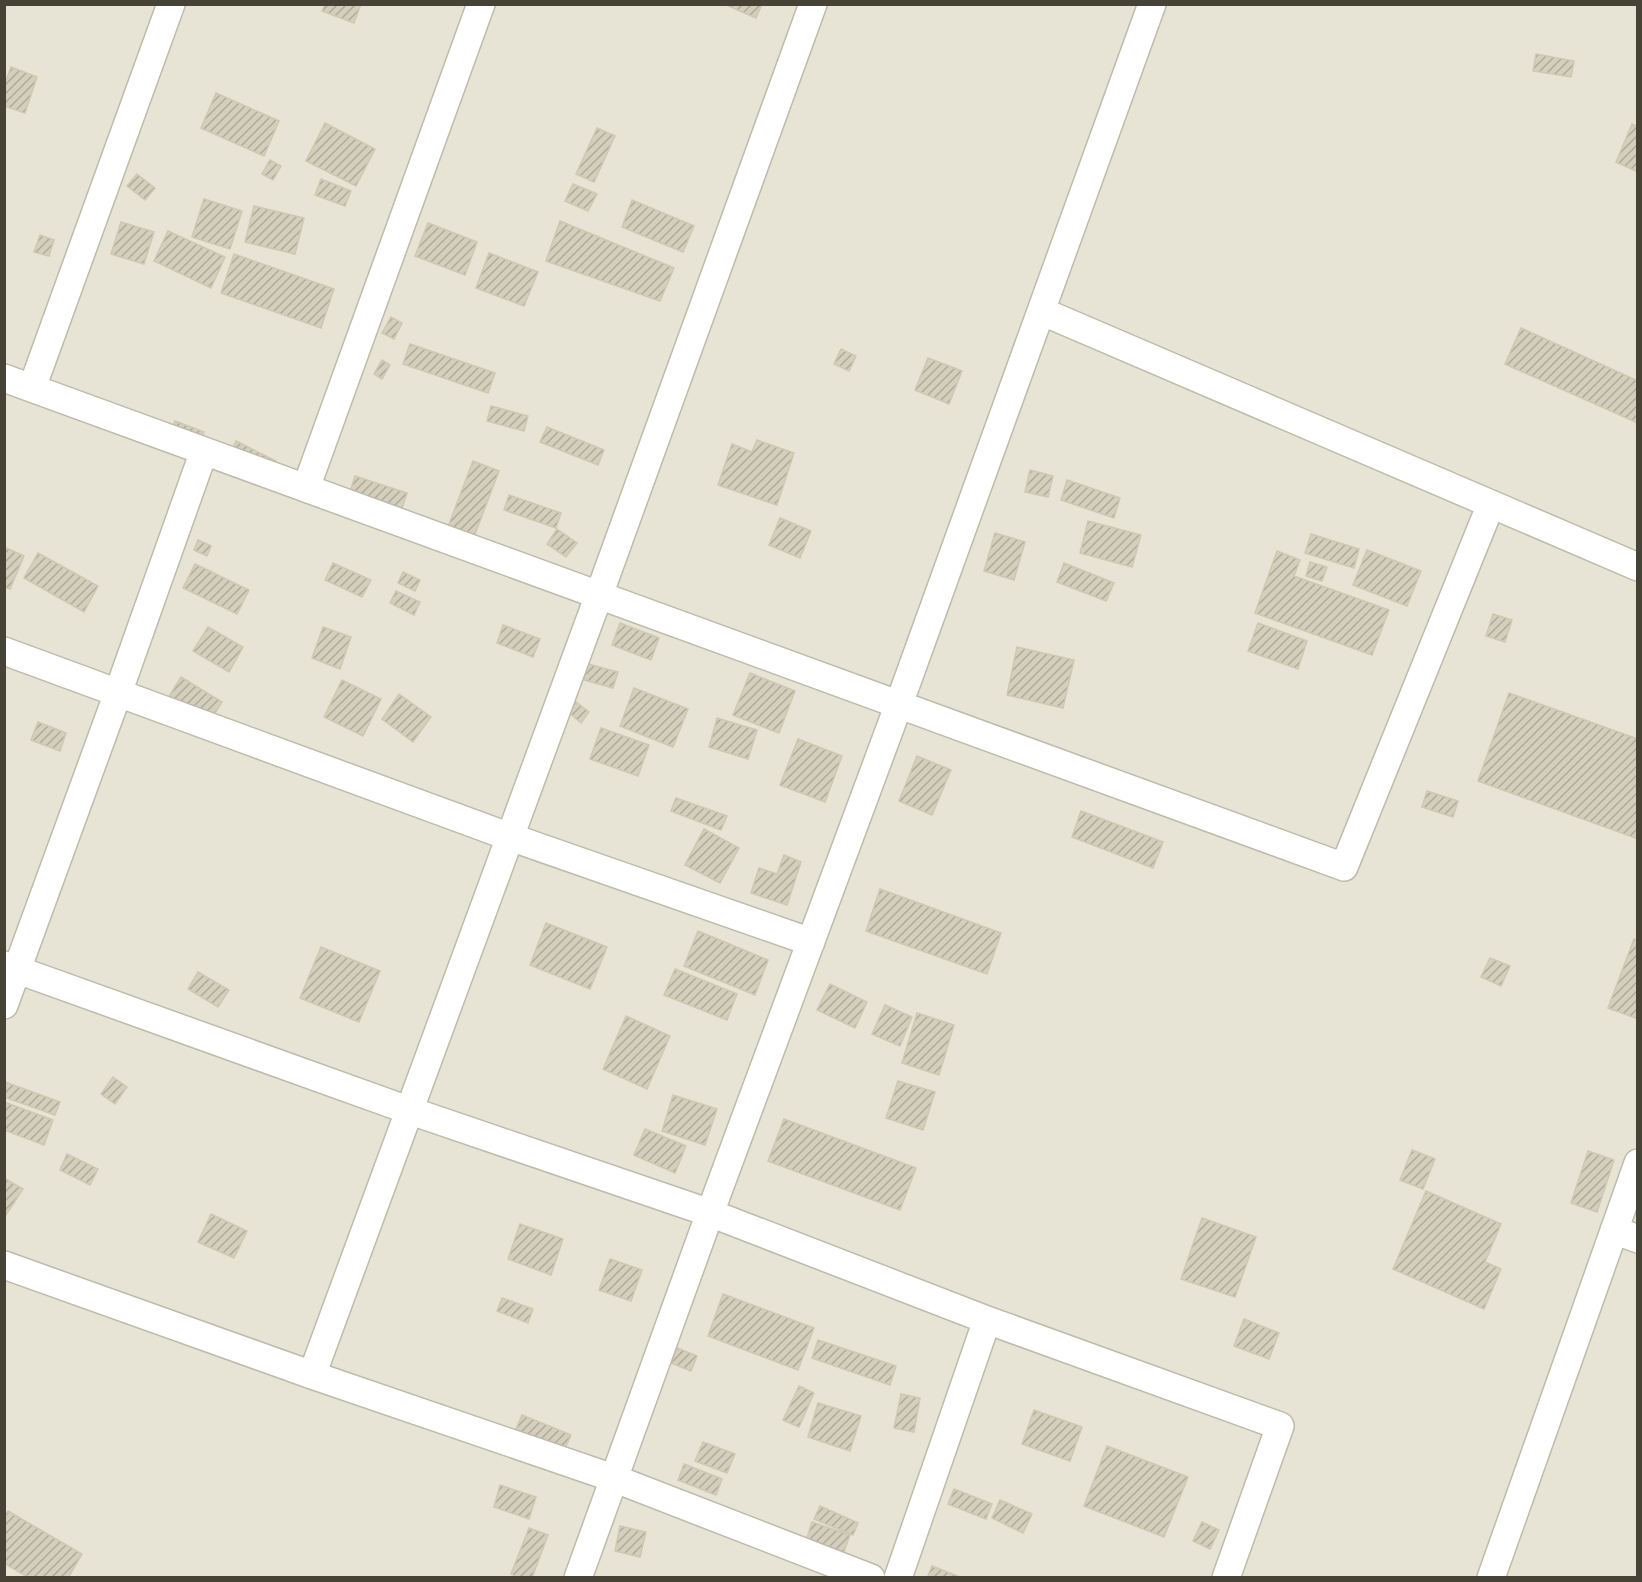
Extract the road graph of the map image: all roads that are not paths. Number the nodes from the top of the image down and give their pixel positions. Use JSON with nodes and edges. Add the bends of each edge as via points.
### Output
{"nodes":[{"id":1,"x":171,"y":4,"type":"edge"},
{"id":2,"x":481,"y":4,"type":"edge"},
{"id":3,"x":813,"y":4,"type":"edge"},
{"id":4,"x":1152,"y":4,"type":"edge"},
{"id":5,"x":1041,"y":311,"type":"junction"},
{"id":6,"x":4,"y":378,"type":"edge"},
{"id":7,"x":32,"y":388,"type":"junction"},
{"id":8,"x":204,"y":451,"type":"junction"},
{"id":9,"x":306,"y":488,"type":"junction"},
{"id":10,"x":1491,"y":504,"type":"junction"},
{"id":11,"x":1638,"y":567,"type":"edge"},
{"id":12,"x":599,"y":596,"type":"junction"},
{"id":13,"x":4,"y":651,"type":"edge"},
{"id":14,"x":118,"y":693,"type":"junction"},
{"id":15,"x":899,"y":704,"type":"junction"},
{"id":16,"x":510,"y":837,"type":"junction"},
{"id":17,"x":811,"y":942,"type":"junction"},
{"id":18,"x":11,"y":967,"type":"edge"},
{"id":19,"x":4,"y":1005,"type":"edge"},
{"id":20,"x":408,"y":1110,"type":"junction"},
{"id":21,"x":1638,"y":1163,"type":"edge"},
{"id":22,"x":710,"y":1213,"type":"junction"},
{"id":23,"x":1626,"y":1235,"type":"edge"},
{"id":24,"x":4,"y":1265,"type":"edge"},
{"id":25,"x":987,"y":1320,"type":"junction"},
{"id":26,"x":312,"y":1375,"type":"junction"},
{"id":27,"x":613,"y":1478,"type":"junction"},
{"id":28,"x":578,"y":1578,"type":"edge"},
{"id":29,"x":871,"y":1578,"type":"edge"},
{"id":30,"x":898,"y":1578,"type":"edge"},
{"id":31,"x":1227,"y":1578,"type":"edge"},
{"id":32,"x":1491,"y":1578,"type":"edge"}],
"edges":[{"from":1,"to":7,"type":"street"},
{"from":2,"to":9,"type":"street"},
{"from":3,"to":12,"type":"street"},
{"from":4,"to":5,"type":"street"},
{"from":5,"to":10,"type":"street"},
{"from":5,"to":15,"type":"street"},
{"from":6,"to":7,"type":"street"},
{"from":7,"to":8,"type":"street"},
{"from":8,"to":9,"type":"street"},
{"from":8,"to":14,"type":"street"},
{"from":9,"to":12,"type":"street"},
{"from":10,"to":11,"type":"street"},
{"from":10,"to":15,"type":"street","via":[[1344,867]]},
{"from":12,"to":15,"type":"street"},
{"from":12,"to":16,"type":"street"},
{"from":13,"to":14,"type":"street"},
{"from":14,"to":16,"type":"street"},
{"from":14,"to":18,"type":"street"},
{"from":15,"to":17,"type":"street"},
{"from":16,"to":17,"type":"street"},
{"from":16,"to":20,"type":"street"},
{"from":17,"to":22,"type":"street"},
{"from":18,"to":19,"type":"street"},
{"from":18,"to":20,"type":"street"},
{"from":20,"to":22,"type":"street"},
{"from":20,"to":26,"type":"street"},
{"from":21,"to":23,"type":"street"},
{"from":22,"to":25,"type":"street"},
{"from":22,"to":27,"type":"street"},
{"from":23,"to":32,"type":"street"},
{"from":24,"to":26,"type":"street"},
{"from":25,"to":30,"type":"street"},
{"from":25,"to":31,"type":"street","via":[[1280,1426]]},
{"from":26,"to":27,"type":"street"},
{"from":27,"to":28,"type":"street"},
{"from":27,"to":29,"type":"street"}]}
